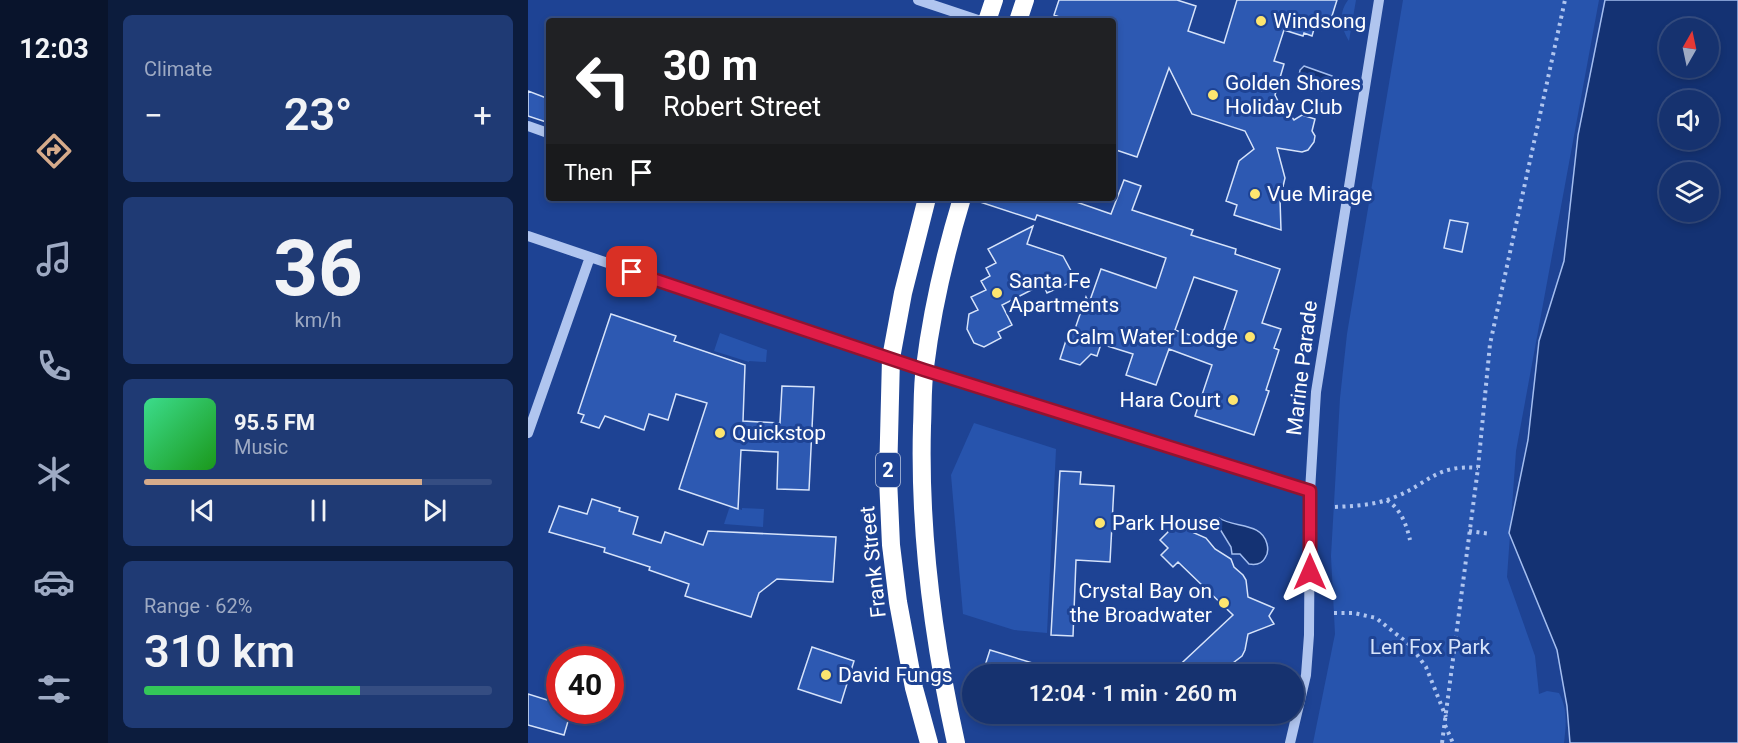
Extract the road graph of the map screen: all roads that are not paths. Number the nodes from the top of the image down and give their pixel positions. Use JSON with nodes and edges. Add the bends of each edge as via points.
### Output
{"nodes":[{"id":1,"x":918,"y":0,"type":"edge"},
{"id":2,"x":994,"y":0,"type":"edge"},
{"id":3,"x":1025,"y":0,"type":"edge"},
{"id":4,"x":1379,"y":0,"type":"edge"},
{"id":5,"x":972,"y":18,"type":"edge"},
{"id":6,"x":988,"y":18,"type":"edge"},
{"id":7,"x":1019,"y":18,"type":"edge"},
{"id":8,"x":528,"y":126,"type":"edge"},
{"id":9,"x":545,"y":132,"type":"dead end"},
{"id":10,"x":926,"y":201,"type":"edge"},
{"id":11,"x":961,"y":201,"type":"edge"},
{"id":12,"x":528,"y":236,"type":"edge"},
{"id":13,"x":590,"y":257,"type":"junction"},
{"id":14,"x":891,"y":358,"type":"junction"},
{"id":15,"x":924,"y":370,"type":"junction"},
{"id":16,"x":528,"y":434,"type":"edge"},
{"id":17,"x":1310,"y":491,"type":"junction"},
{"id":18,"x":929,"y":743,"type":"edge"},
{"id":19,"x":956,"y":743,"type":"edge"},
{"id":20,"x":1290,"y":743,"type":"edge"}],
"edges":[{"from":1,"to":5,"type":"street"},
{"from":2,"to":6,"type":"highway"},
{"from":3,"to":7,"type":"highway"},
{"from":4,"to":17,"type":"street","name":"Marine Parade","via":[[1316,392]]},
{"from":8,"to":9,"type":"street"},
{"from":10,"to":14,"type":"highway","name":"Frank Street","number":"2"},
{"from":11,"to":15,"type":"highway","number":"2","via":[[945,254]]},
{"from":12,"to":13,"type":"street"},
{"from":13,"to":14,"type":"street"},
{"from":13,"to":16,"type":"street"},
{"from":14,"to":15,"type":"street"},
{"from":14,"to":18,"type":"highway","name":"Frank Street","number":"2","via":[[888,478],[891,545],[908,663]]},
{"from":15,"to":17,"type":"street"},
{"from":15,"to":19,"type":"highway","number":"2","via":[[923,525],[935,629]]},
{"from":17,"to":20,"type":"street","name":"Marine Parade","via":[[1308,655]]}]}
